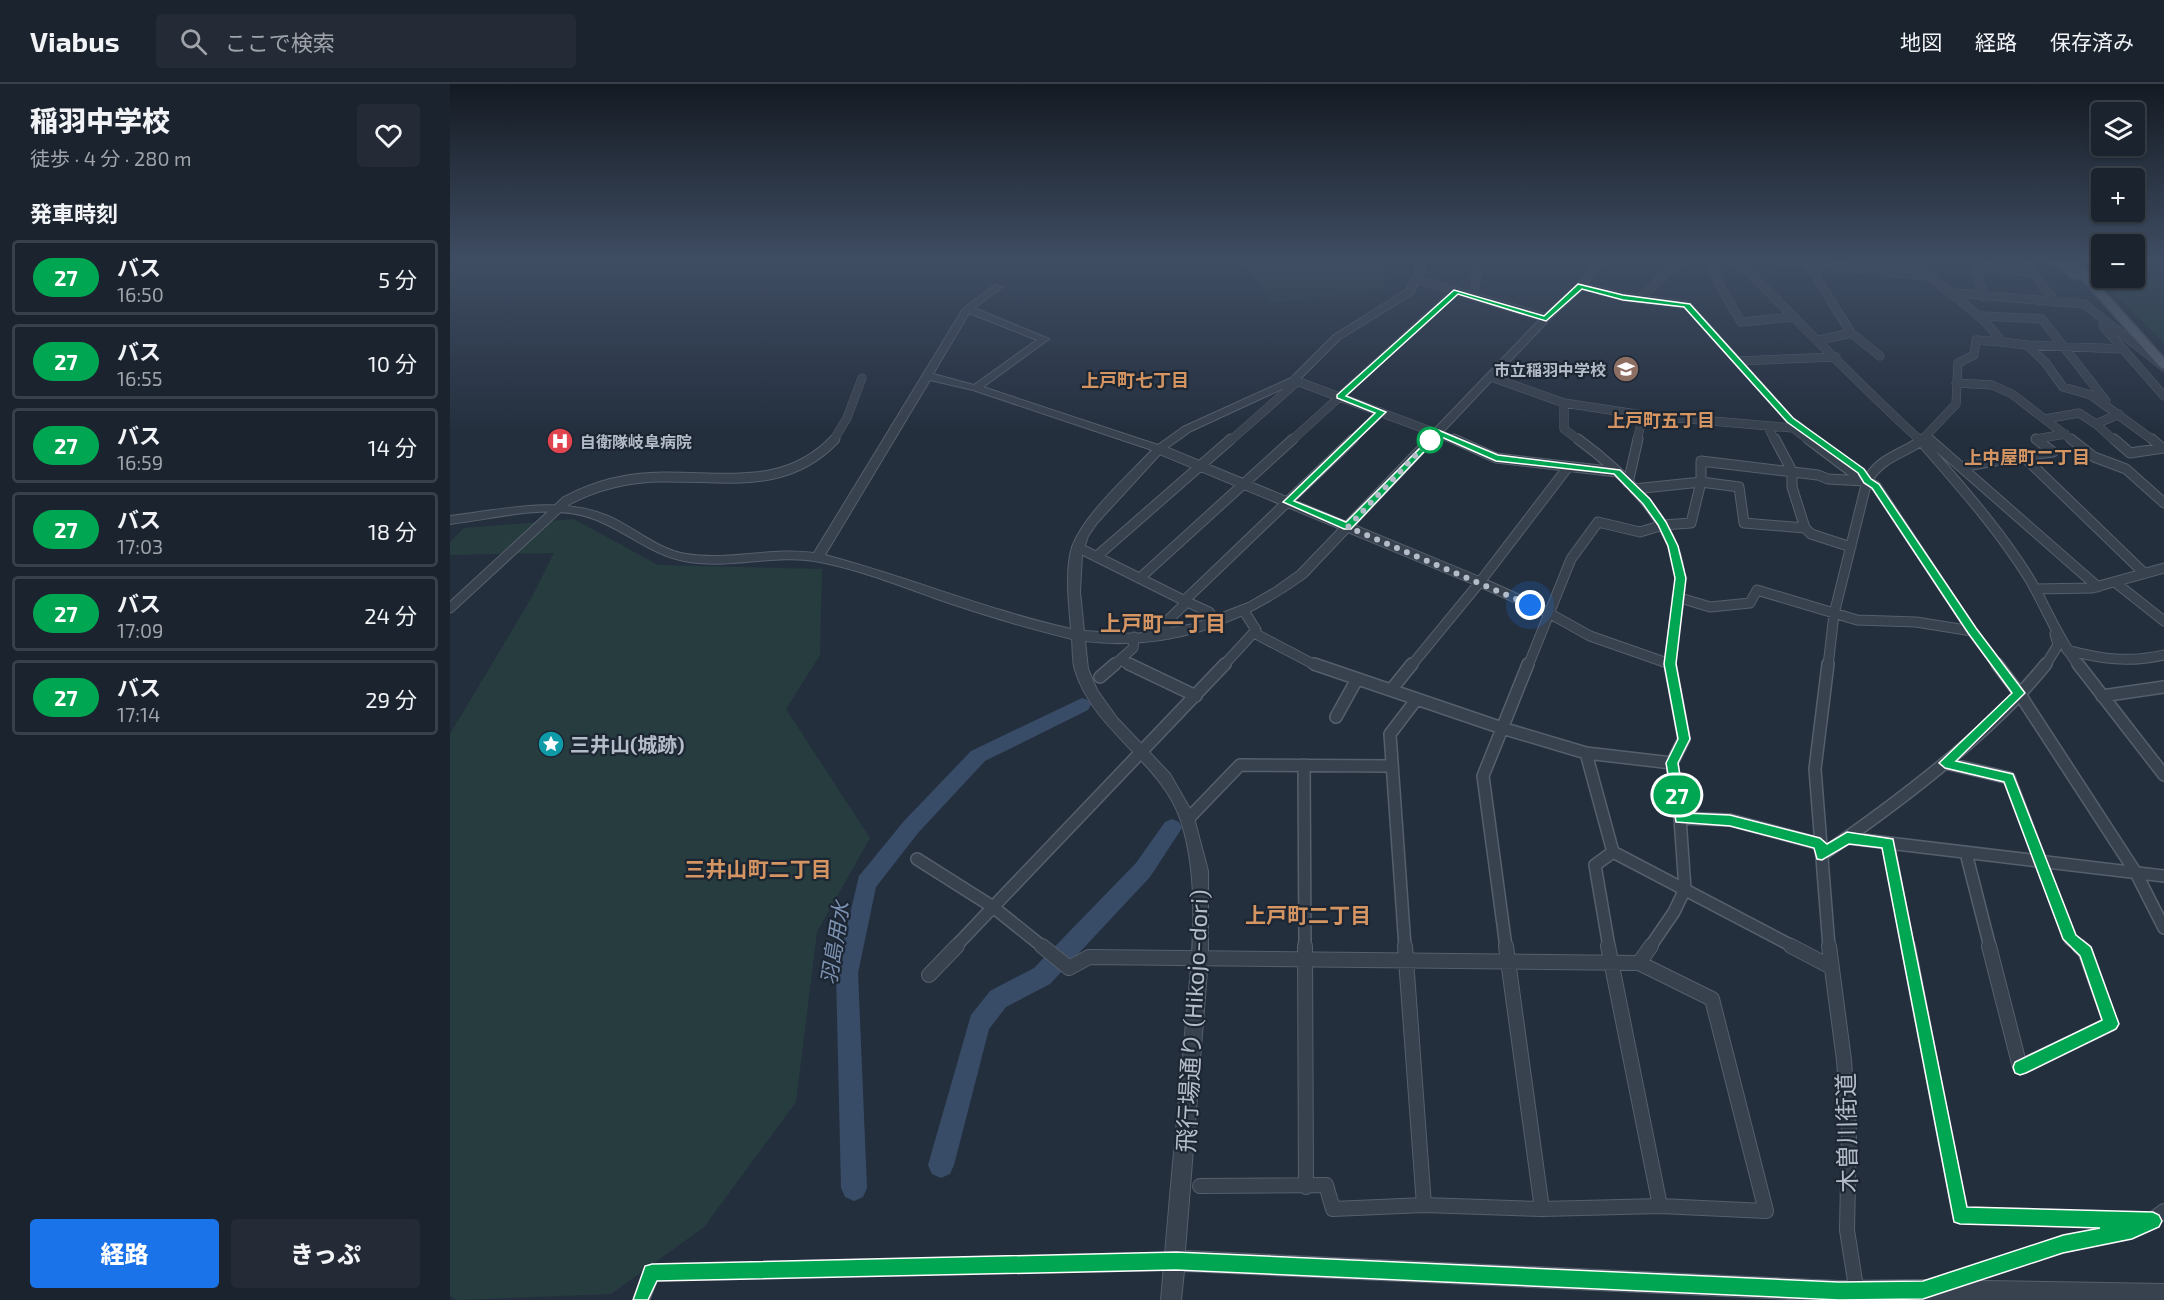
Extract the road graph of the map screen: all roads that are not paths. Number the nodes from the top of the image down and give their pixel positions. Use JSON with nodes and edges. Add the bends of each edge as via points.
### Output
{"nodes":[{"id":1,"x":1982,"y":316,"type":"edge"},
{"id":2,"x":962,"y":317,"type":"edge"},
{"id":3,"x":987,"y":317,"type":"edge"},
{"id":4,"x":1372,"y":317,"type":"edge"},
{"id":5,"x":1428,"y":317,"type":"edge"},
{"id":6,"x":1542,"y":317,"type":"edge"},
{"id":7,"x":1698,"y":317,"type":"edge"},
{"id":8,"x":1738,"y":317,"type":"edge"},
{"id":9,"x":1794,"y":317,"type":"joint"},
{"id":10,"x":1841,"y":317,"type":"edge"},
{"id":11,"x":1997,"y":317,"type":"edge"},
{"id":12,"x":2095,"y":317,"type":"edge"},
{"id":13,"x":2100,"y":317,"type":"edge"},
{"id":14,"x":2120,"y":317,"type":"edge"},
{"id":15,"x":1546,"y":318,"type":"joint"},
{"id":16,"x":1851,"y":333,"type":"junction"},
{"id":17,"x":1819,"y":340,"type":"junction"},
{"id":18,"x":2002,"y":342,"type":"junction"},
{"id":19,"x":2027,"y":345,"type":"junction"},
{"id":20,"x":2061,"y":346,"type":"junction"},
{"id":21,"x":2124,"y":349,"type":"junction"},
{"id":22,"x":1880,"y":356,"type":"dead end"},
{"id":23,"x":1836,"y":357,"type":"junction"},
{"id":24,"x":1738,"y":361,"type":"junction"},
{"id":25,"x":2164,"y":366,"type":"edge"},
{"id":26,"x":927,"y":376,"type":"junction"},
{"id":27,"x":1491,"y":377,"type":"junction"},
{"id":28,"x":862,"y":378,"type":"dead end"},
{"id":29,"x":1296,"y":381,"type":"junction"},
{"id":30,"x":1956,"y":384,"type":"junction"},
{"id":31,"x":976,"y":388,"type":"junction"},
{"id":32,"x":2164,"y":396,"type":"edge"},
{"id":33,"x":1340,"y":397,"type":"junction"},
{"id":34,"x":1564,"y":403,"type":"junction"},
{"id":35,"x":1381,"y":412,"type":"junction"},
{"id":36,"x":2116,"y":412,"type":"junction"},
{"id":37,"x":1643,"y":415,"type":"junction"},
{"id":38,"x":2045,"y":419,"type":"junction"},
{"id":39,"x":2096,"y":424,"type":"junction"},
{"id":40,"x":1768,"y":428,"type":"junction"},
{"id":41,"x":1438,"y":432,"type":"junction"},
{"id":42,"x":2065,"y":434,"type":"junction"},
{"id":43,"x":1924,"y":439,"type":"junction"},
{"id":44,"x":2163,"y":448,"type":"edge"},
{"id":45,"x":1159,"y":449,"type":"junction"},
{"id":46,"x":2023,"y":456,"type":"junction"},
{"id":47,"x":1201,"y":466,"type":"junction"},
{"id":48,"x":1568,"y":467,"type":"junction"},
{"id":49,"x":1960,"y":467,"type":"junction"},
{"id":50,"x":1792,"y":471,"type":"junction"},
{"id":51,"x":1617,"y":472,"type":"junction"},
{"id":52,"x":1867,"y":481,"type":"junction"},
{"id":53,"x":1701,"y":482,"type":"junction"},
{"id":54,"x":1243,"y":483,"type":"junction"},
{"id":55,"x":1631,"y":486,"type":"junction"},
{"id":56,"x":1288,"y":502,"type":"junction"},
{"id":57,"x":2164,"y":503,"type":"edge"},
{"id":58,"x":558,"y":509,"type":"junction"},
{"id":59,"x":450,"y":520,"type":"edge"},
{"id":60,"x":1663,"y":525,"type":"junction"},
{"id":61,"x":1348,"y":527,"type":"junction"},
{"id":62,"x":1805,"y":528,"type":"junction"},
{"id":63,"x":1077,"y":547,"type":"junction"},
{"id":64,"x":1851,"y":548,"type":"junction"},
{"id":65,"x":818,"y":557,"type":"junction"},
{"id":66,"x":1096,"y":557,"type":"junction"},
{"id":67,"x":2164,"y":568,"type":"edge"},
{"id":68,"x":2144,"y":573,"type":"junction"},
{"id":69,"x":1140,"y":578,"type":"junction"},
{"id":70,"x":1480,"y":582,"type":"junction"},
{"id":71,"x":2116,"y":583,"type":"junction"},
{"id":72,"x":2098,"y":587,"type":"junction"},
{"id":73,"x":2035,"y":589,"type":"junction"},
{"id":74,"x":1677,"y":597,"type":"junction"},
{"id":75,"x":1186,"y":601,"type":"junction"},
{"id":76,"x":450,"y":608,"type":"edge"},
{"id":77,"x":1244,"y":611,"type":"junction"},
{"id":78,"x":1547,"y":612,"type":"junction"},
{"id":79,"x":1834,"y":614,"type":"junction"},
{"id":80,"x":2164,"y":621,"type":"edge"},
{"id":81,"x":1216,"y":622,"type":"junction"},
{"id":82,"x":2051,"y":623,"type":"junction"},
{"id":83,"x":1972,"y":630,"type":"junction"},
{"id":84,"x":1254,"y":633,"type":"junction"},
{"id":85,"x":1076,"y":634,"type":"junction"},
{"id":86,"x":1168,"y":634,"type":"junction"},
{"id":87,"x":1134,"y":637,"type":"junction"},
{"id":88,"x":2067,"y":650,"type":"junction"},
{"id":89,"x":2164,"y":655,"type":"edge"},
{"id":90,"x":1120,"y":660,"type":"junction"},
{"id":91,"x":1670,"y":664,"type":"junction"},
{"id":92,"x":1100,"y":678,"type":"dead end"},
{"id":93,"x":1357,"y":680,"type":"junction"},
{"id":94,"x":1391,"y":690,"type":"junction"},
{"id":95,"x":2162,"y":690,"type":"edge"},
{"id":96,"x":2019,"y":693,"type":"junction"},
{"id":97,"x":1196,"y":696,"type":"junction"},
{"id":98,"x":2103,"y":696,"type":"junction"},
{"id":99,"x":1416,"y":700,"type":"junction"},
{"id":100,"x":1336,"y":717,"type":"dead end"},
{"id":101,"x":1502,"y":728,"type":"junction"},
{"id":102,"x":1142,"y":751,"type":"junction"},
{"id":103,"x":1586,"y":753,"type":"junction"},
{"id":104,"x":1672,"y":763,"type":"junction"},
{"id":105,"x":1945,"y":763,"type":"junction"},
{"id":106,"x":1304,"y":765,"type":"junction"},
{"id":107,"x":1391,"y":766,"type":"junction"},
{"id":108,"x":2164,"y":775,"type":"edge"},
{"id":109,"x":1680,"y":818,"type":"junction"},
{"id":110,"x":1188,"y":819,"type":"junction"},
{"id":111,"x":1847,"y":838,"type":"junction"},
{"id":112,"x":1888,"y":843,"type":"junction"},
{"id":113,"x":1821,"y":849,"type":"junction"},
{"id":114,"x":1613,"y":852,"type":"junction"},
{"id":115,"x":1966,"y":853,"type":"junction"},
{"id":116,"x":917,"y":859,"type":"dead end"},
{"id":117,"x":2040,"y":862,"type":"junction"},
{"id":118,"x":2136,"y":873,"type":"junction"},
{"id":119,"x":2164,"y":876,"type":"edge"},
{"id":120,"x":1685,"y":889,"type":"junction"},
{"id":121,"x":993,"y":907,"type":"junction"},
{"id":122,"x":2164,"y":928,"type":"edge"},
{"id":123,"x":1200,"y":958,"type":"junction"},
{"id":124,"x":1306,"y":958,"type":"junction"},
{"id":125,"x":1406,"y":959,"type":"junction"},
{"id":126,"x":1508,"y":960,"type":"junction"},
{"id":127,"x":1611,"y":962,"type":"junction"},
{"id":128,"x":1639,"y":963,"type":"junction"},
{"id":129,"x":1831,"y":967,"type":"junction"},
{"id":130,"x":929,"y":975,"type":"dead end"},
{"id":131,"x":1200,"y":1186,"type":"dead end"},
{"id":132,"x":1306,"y":1187,"type":"junction"},
{"id":133,"x":1424,"y":1205,"type":"junction"},
{"id":134,"x":1660,"y":1206,"type":"junction"},
{"id":135,"x":1542,"y":1209,"type":"junction"},
{"id":136,"x":2159,"y":1216,"type":"edge"},
{"id":137,"x":1176,"y":1261,"type":"junction"},
{"id":138,"x":1923,"y":1290,"type":"junction"},
{"id":139,"x":2164,"y":1294,"type":"edge"},
{"id":140,"x":1857,"y":1296,"type":"edge"},
{"id":141,"x":642,"y":1300,"type":"edge"},
{"id":142,"x":1171,"y":1300,"type":"edge"}],
"edges":[{"from":1,"to":18,"type":"street"},
{"from":2,"to":26,"type":"street"},
{"from":3,"to":31,"type":"street","via":[[1044,339]]},
{"from":4,"to":29,"type":"street","via":[[1337,338]]},
{"from":5,"to":33,"type":"street"},
{"from":6,"to":15,"type":"street"},
{"from":7,"to":24,"type":"street"},
{"from":8,"to":9,"type":"street","via":[[1741,322]]},
{"from":9,"to":17,"type":"street"},
{"from":10,"to":16,"type":"street"},
{"from":11,"to":20,"type":"street","via":[[2042,319]]},
{"from":12,"to":21,"type":"street"},
{"from":13,"to":25,"type":"street"},
{"from":14,"to":25,"type":"main road"},
{"from":15,"to":27,"type":"street"},
{"from":16,"to":17,"type":"street"},
{"from":16,"to":22,"type":"street"},
{"from":17,"to":23,"type":"street"},
{"from":18,"to":19,"type":"street"},
{"from":18,"to":30,"type":"street","via":[[1976,340],[1974,355],[1958,363]]},
{"from":19,"to":20,"type":"street"},
{"from":19,"to":36,"type":"street","via":[[2063,387],[2091,395]]},
{"from":20,"to":21,"type":"street"},
{"from":20,"to":36,"type":"street"},
{"from":21,"to":32,"type":"street"},
{"from":23,"to":24,"type":"street"},
{"from":23,"to":43,"type":"street","via":[[1882,407]]},
{"from":24,"to":52,"type":"street","via":[[1790,420],[1861,471]]},
{"from":26,"to":31,"type":"street"},
{"from":26,"to":65,"type":"street"},
{"from":27,"to":34,"type":"street"},
{"from":27,"to":41,"type":"street"},
{"from":28,"to":58,"type":"street","via":[[836,438],[800,465],[750,480],[659,477],[625,481],[576,495]]},
{"from":29,"to":33,"type":"street"},
{"from":29,"to":45,"type":"street","via":[[1186,429]]},
{"from":29,"to":47,"type":"street"},
{"from":30,"to":38,"type":"street","via":[[1992,385],[2020,399]]},
{"from":30,"to":43,"type":"street","via":[[1956,404]]},
{"from":31,"to":45,"type":"street"},
{"from":33,"to":35,"type":"street"},
{"from":33,"to":54,"type":"street"},
{"from":34,"to":37,"type":"street"},
{"from":34,"to":51,"type":"street","via":[[1564,429]]},
{"from":35,"to":41,"type":"street"},
{"from":35,"to":56,"type":"street"},
{"from":36,"to":39,"type":"street"},
{"from":36,"to":44,"type":"street"},
{"from":37,"to":40,"type":"street"},
{"from":37,"to":55,"type":"street"},
{"from":38,"to":39,"type":"street","via":[[2079,413]]},
{"from":38,"to":42,"type":"street"},
{"from":39,"to":44,"type":"street","via":[[2130,453]]},
{"from":40,"to":50,"type":"street"},
{"from":40,"to":52,"type":"street","via":[[1793,428]]},
{"from":41,"to":48,"type":"street","via":[[1496,458]]},
{"from":41,"to":61,"type":"street"},
{"from":42,"to":46,"type":"street","via":[[2036,439],[2053,452]]},
{"from":42,"to":57,"type":"street","via":[[2094,457],[2126,469]]},
{"from":43,"to":49,"type":"street"},
{"from":43,"to":52,"type":"street","via":[[1883,459]]},
{"from":43,"to":73,"type":"street","via":[[1998,532]]},
{"from":45,"to":47,"type":"street"},
{"from":45,"to":63,"type":"street","via":[[1094,520]]},
{"from":46,"to":49,"type":"street"},
{"from":46,"to":68,"type":"street"},
{"from":47,"to":54,"type":"street"},
{"from":47,"to":66,"type":"street"},
{"from":48,"to":51,"type":"street"},
{"from":48,"to":70,"type":"street"},
{"from":49,"to":72,"type":"street"},
{"from":50,"to":52,"type":"street","via":[[1828,479]]},
{"from":50,"to":53,"type":"street","via":[[1701,461]]},
{"from":50,"to":62,"type":"street","via":[[1792,487]]},
{"from":51,"to":55,"type":"street"},
{"from":52,"to":64,"type":"street","name":"木曽川街道"},
{"from":52,"to":83,"type":"street","via":[[1876,486]]},
{"from":53,"to":55,"type":"street"},
{"from":53,"to":60,"type":"street","via":[[1690,524]]},
{"from":53,"to":62,"type":"street","via":[[1739,487],[1744,523]]},
{"from":54,"to":56,"type":"street"},
{"from":54,"to":69,"type":"street"},
{"from":55,"to":60,"type":"street"},
{"from":56,"to":61,"type":"street"},
{"from":56,"to":75,"type":"street"},
{"from":58,"to":59,"type":"street"},
{"from":58,"to":65,"type":"street","via":[[613,522],[644,543],[689,558]]},
{"from":58,"to":76,"type":"street"},
{"from":60,"to":74,"type":"street","via":[[1673,546],[1680,578]]},
{"from":60,"to":78,"type":"street","via":[[1640,532],[1598,522],[1571,559]]},
{"from":61,"to":70,"type":"street"},
{"from":61,"to":77,"type":"street","via":[[1290,583]]},
{"from":62,"to":64,"type":"street","via":[[1811,534]]},
{"from":63,"to":66,"type":"street"},
{"from":63,"to":85,"type":"street","name":"飛行場通り (Hikojo-dori)"},
{"from":64,"to":79,"type":"street","name":"木曽川街道"},
{"from":65,"to":85,"type":"street"},
{"from":66,"to":69,"type":"street"},
{"from":67,"to":68,"type":"street"},
{"from":68,"to":71,"type":"street"},
{"from":69,"to":75,"type":"street"},
{"from":70,"to":78,"type":"street"},
{"from":70,"to":94,"type":"street"},
{"from":71,"to":72,"type":"street"},
{"from":71,"to":80,"type":"street"},
{"from":72,"to":73,"type":"street"},
{"from":73,"to":82,"type":"street"},
{"from":74,"to":79,"type":"street","via":[[1710,607],[1750,603],[1757,590]]},
{"from":74,"to":91,"type":"street"},
{"from":75,"to":81,"type":"street","via":[[1209,612]]},
{"from":75,"to":86,"type":"street","via":[[1166,622]]},
{"from":77,"to":81,"type":"street"},
{"from":77,"to":84,"type":"street","via":[[1256,630]]},
{"from":78,"to":91,"type":"street","via":[[1590,636]]},
{"from":78,"to":101,"type":"street"},
{"from":79,"to":83,"type":"street","via":[[1857,620],[1916,622]]},
{"from":79,"to":113,"type":"street","name":"木曽川街道","via":[[1815,769]]},
{"from":81,"to":86,"type":"street"},
{"from":82,"to":88,"type":"street"},
{"from":82,"to":96,"type":"street","via":[[2058,645],[2050,660]]},
{"from":83,"to":96,"type":"street"},
{"from":84,"to":93,"type":"street","via":[[1324,669]]},
{"from":84,"to":97,"type":"street"},
{"from":85,"to":87,"type":"street"},
{"from":85,"to":102,"type":"street","name":"飛行場通り (Hikojo-dori)","via":[[1081,669],[1091,692],[1112,722]]},
{"from":86,"to":87,"type":"street"},
{"from":87,"to":90,"type":"street","via":[[1133,648]]},
{"from":88,"to":89,"type":"street","via":[[2136,662]]},
{"from":88,"to":98,"type":"street"},
{"from":90,"to":92,"type":"street"},
{"from":90,"to":97,"type":"street"},
{"from":91,"to":104,"type":"street","via":[[1684,739]]},
{"from":93,"to":94,"type":"street"},
{"from":93,"to":100,"type":"street"},
{"from":94,"to":99,"type":"street"},
{"from":95,"to":98,"type":"street"},
{"from":96,"to":105,"type":"street"},
{"from":96,"to":118,"type":"street"},
{"from":97,"to":102,"type":"street"},
{"from":98,"to":108,"type":"street"},
{"from":99,"to":101,"type":"street"},
{"from":99,"to":107,"type":"street","via":[[1390,734]]},
{"from":101,"to":103,"type":"street"},
{"from":101,"to":126,"type":"street","via":[[1483,776]]},
{"from":102,"to":110,"type":"street","name":"飛行場通り (Hikojo-dori)","via":[[1165,778]]},
{"from":102,"to":121,"type":"street"},
{"from":103,"to":104,"type":"street"},
{"from":103,"to":114,"type":"street"},
{"from":104,"to":109,"type":"street"},
{"from":105,"to":111,"type":"street"},
{"from":105,"to":117,"type":"street","via":[[2009,778]]},
{"from":106,"to":107,"type":"street"},
{"from":106,"to":110,"type":"street","via":[[1240,765]]},
{"from":106,"to":124,"type":"street"},
{"from":107,"to":125,"type":"street"},
{"from":109,"to":113,"type":"street","via":[[1730,820]]},
{"from":109,"to":120,"type":"street"},
{"from":110,"to":123,"type":"street","name":"飛行場通り (Hikojo-dori)","via":[[1200,871]]},
{"from":111,"to":112,"type":"street"},
{"from":111,"to":113,"type":"street"},
{"from":112,"to":115,"type":"street"},
{"from":112,"to":136,"type":"street","via":[[1960,1216]]},
{"from":113,"to":129,"type":"street","name":"木曽川街道"},
{"from":114,"to":120,"type":"street"},
{"from":114,"to":127,"type":"street","via":[[1595,865]]},
{"from":115,"to":117,"type":"street"},
{"from":115,"to":117,"type":"street","via":[[2020,1067],[2111,1024],[2085,951],[2070,939]]},
{"from":116,"to":121,"type":"street"},
{"from":117,"to":118,"type":"street"},
{"from":118,"to":119,"type":"street"},
{"from":118,"to":122,"type":"street"},
{"from":120,"to":128,"type":"street"},
{"from":120,"to":129,"type":"street"},
{"from":121,"to":123,"type":"street","via":[[1069,968],[1089,957]]},
{"from":121,"to":130,"type":"street"},
{"from":123,"to":124,"type":"street"},
{"from":123,"to":137,"type":"street","name":"飛行場通り (Hikojo-dori)"},
{"from":124,"to":125,"type":"street"},
{"from":124,"to":132,"type":"street"},
{"from":125,"to":126,"type":"street"},
{"from":125,"to":133,"type":"street"},
{"from":126,"to":127,"type":"street"},
{"from":126,"to":135,"type":"street"},
{"from":127,"to":128,"type":"street"},
{"from":127,"to":134,"type":"street"},
{"from":128,"to":134,"type":"street","via":[[1712,999],[1766,1211]]},
{"from":129,"to":140,"type":"street","name":"木曽川街道","via":[[1849,1131],[1846,1230]]},
{"from":131,"to":132,"type":"street"},
{"from":132,"to":133,"type":"street","via":[[1326,1185],[1333,1209]]},
{"from":133,"to":135,"type":"street"},
{"from":134,"to":135,"type":"street"},
{"from":136,"to":138,"type":"street","via":[[2132,1230],[2063,1244]]},
{"from":137,"to":140,"type":"street"},
{"from":137,"to":141,"type":"street","via":[[652,1272]]},
{"from":137,"to":142,"type":"street","name":"飛行場通り (Hikojo-dori)"},
{"from":138,"to":139,"type":"street"},
{"from":138,"to":140,"type":"street"}]}
